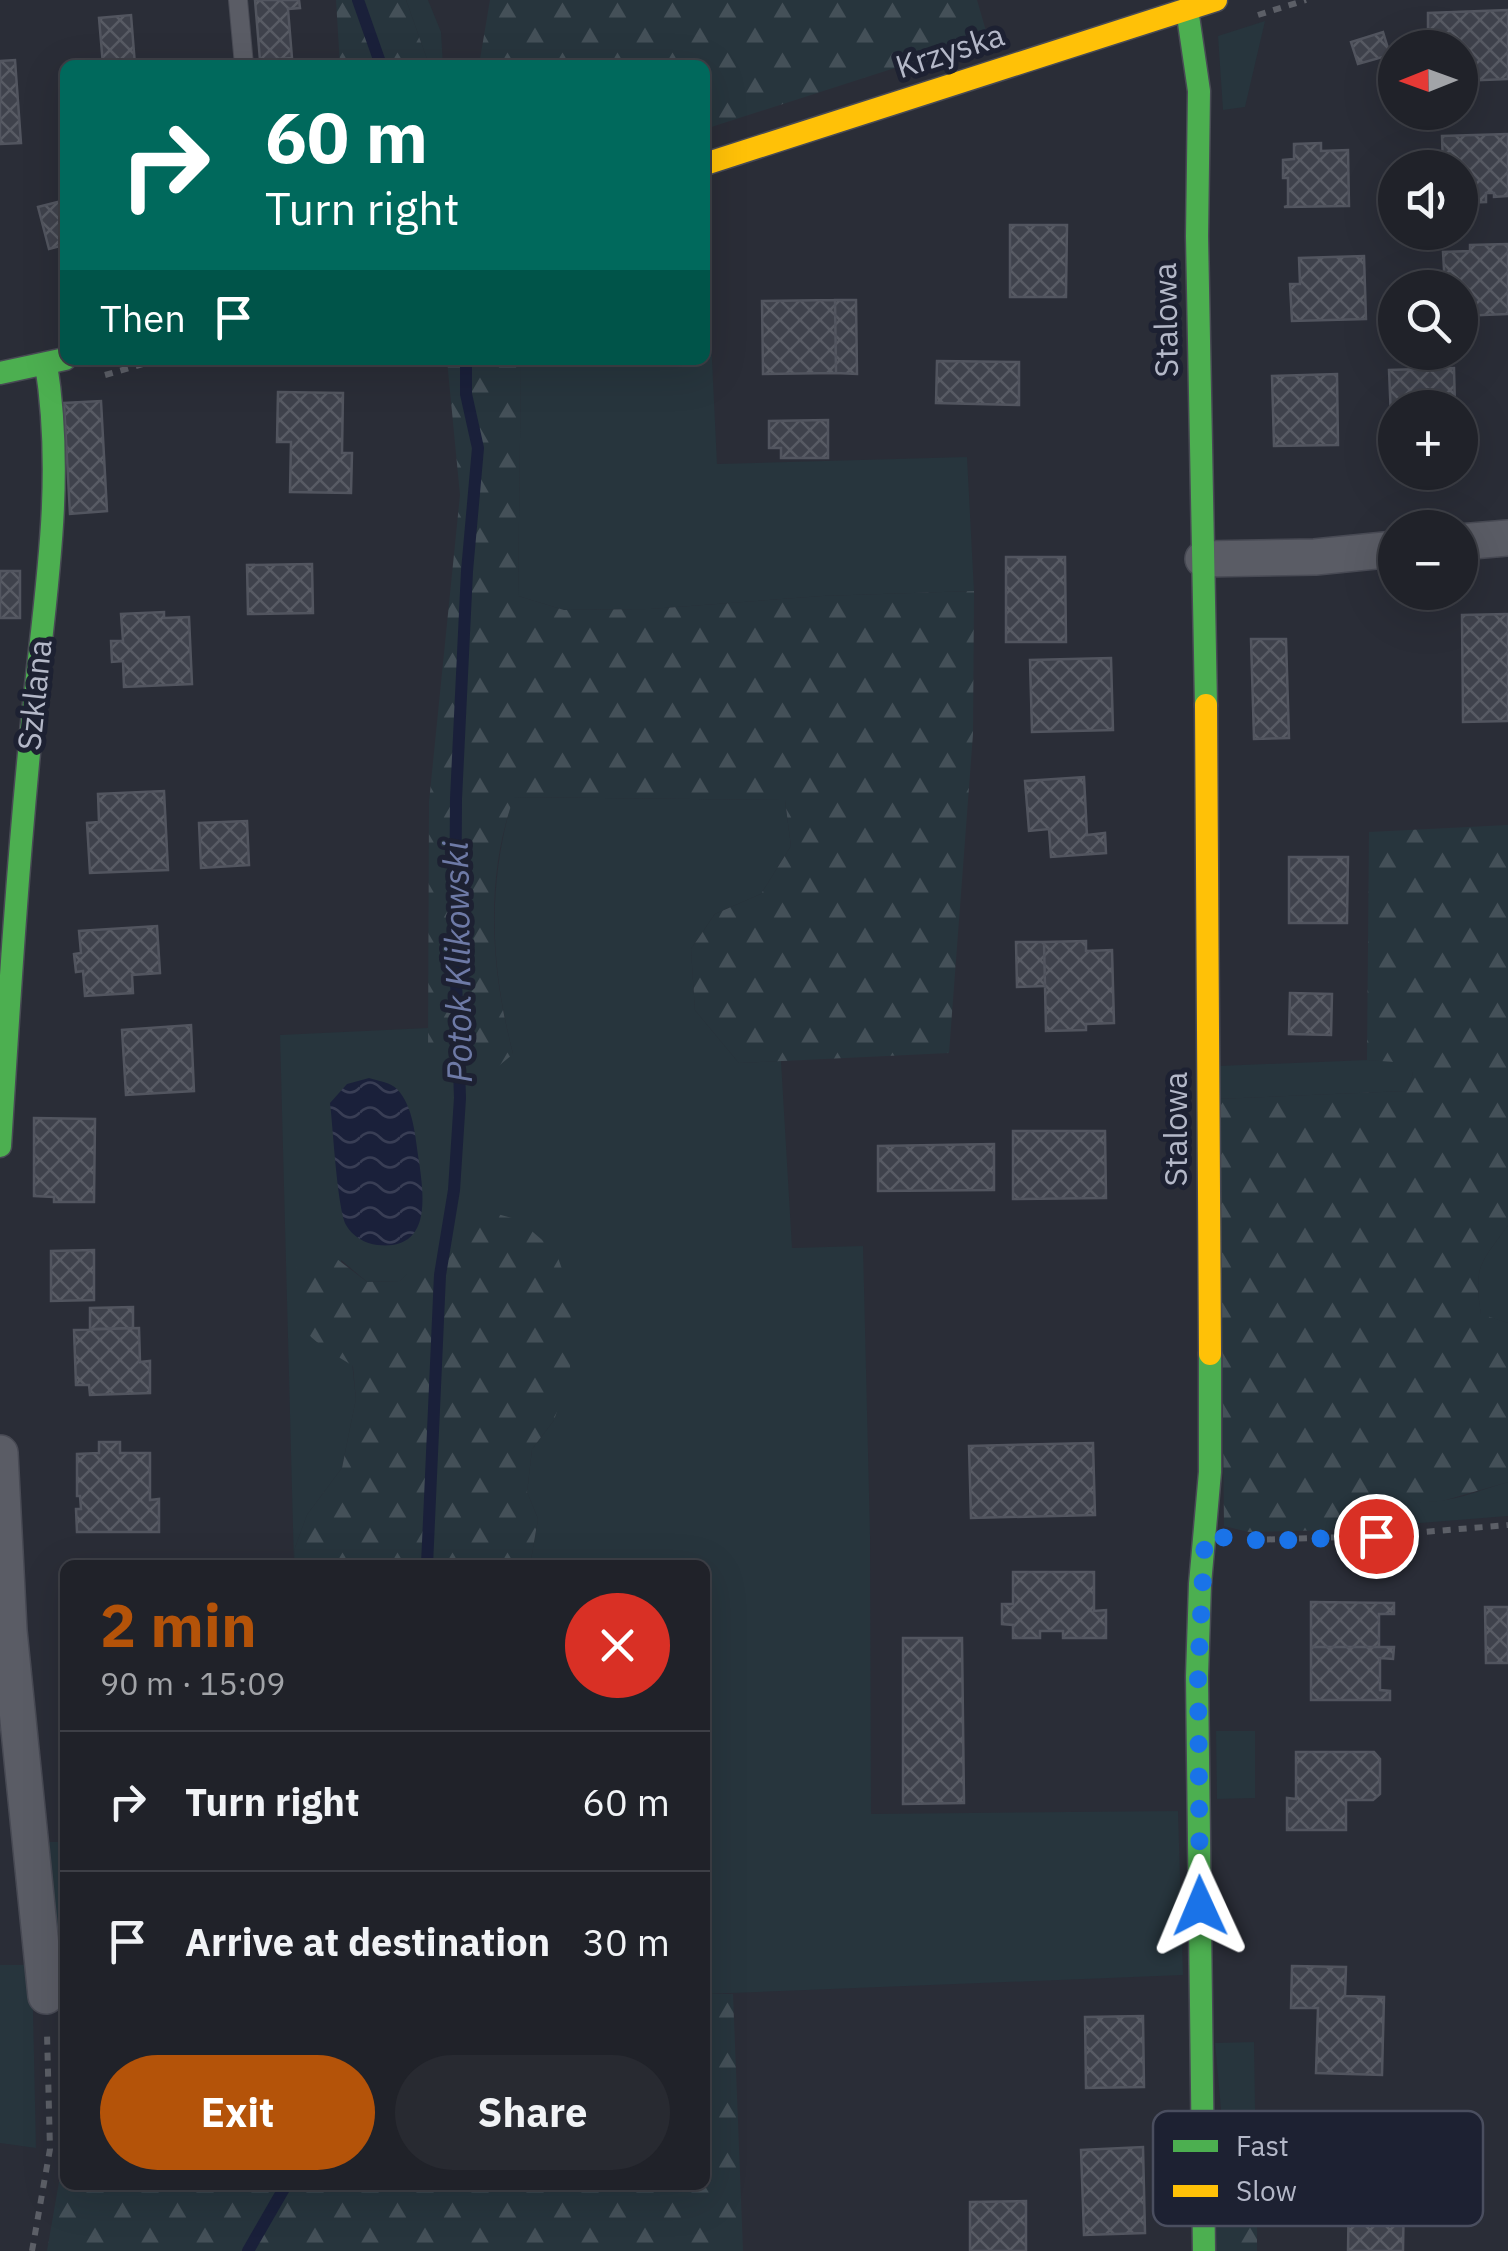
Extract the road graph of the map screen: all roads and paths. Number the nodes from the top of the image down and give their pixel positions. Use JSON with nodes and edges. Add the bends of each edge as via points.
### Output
{"nodes":[{"id":1,"x":238,"y":0,"type":"edge"},
{"id":2,"x":1216,"y":0,"type":"edge"},
{"id":3,"x":1187,"y":9,"type":"junction"},
{"id":4,"x":244,"y":60,"type":"edge"},
{"id":5,"x":710,"y":162,"type":"edge"},
{"id":6,"x":56,"y":362,"type":"edge"},
{"id":7,"x":0,"y":373,"type":"edge"},
{"id":8,"x":1508,"y":538,"type":"edge"},
{"id":9,"x":1478,"y":540,"type":"edge"},
{"id":10,"x":1378,"y":550,"type":"edge"},
{"id":11,"x":1203,"y":559,"type":"junction"},
{"id":12,"x":2,"y":1096,"type":"edge"},
{"id":13,"x":0,"y":1146,"type":"edge"},
{"id":14,"x":0,"y":1453,"type":"edge"},
{"id":15,"x":1508,"y":1526,"type":"edge"},
{"id":16,"x":1205,"y":1536,"type":"junction"},
{"id":17,"x":46,"y":1996,"type":"joint"},
{"id":18,"x":1203,"y":2111,"type":"edge"},
{"id":19,"x":1204,"y":2226,"type":"edge"},
{"id":20,"x":32,"y":2251,"type":"edge"},
{"id":21,"x":1204,"y":2251,"type":"edge"}],
"edges":[{"from":1,"to":4,"type":"lane"},
{"from":2,"to":3,"type":"street","name":"Krzyska"},
{"from":3,"to":5,"type":"street","name":"Krzyska"},
{"from":3,"to":11,"type":"street","name":"Stalowa","via":[[1199,91]]},
{"from":6,"to":7,"type":"street"},
{"from":6,"to":12,"type":"street","name":"Szklana","via":[[55,494]]},
{"from":8,"to":9,"type":"street"},
{"from":10,"to":11,"type":"street"},
{"from":11,"to":16,"type":"street","name":"Stalowa","via":[[1210,1472]]},
{"from":12,"to":13,"type":"street","name":"Szklana"},
{"from":14,"to":17,"type":"street","via":[[10,1631]]},
{"from":15,"to":16,"type":"path","via":[[1268,1541]]},
{"from":16,"to":18,"type":"street","name":"Stalowa","via":[[1198,1676]]},
{"from":17,"to":20,"type":"path","via":[[50,2150]]},
{"from":19,"to":21,"type":"street","name":"Stalowa"}]}
